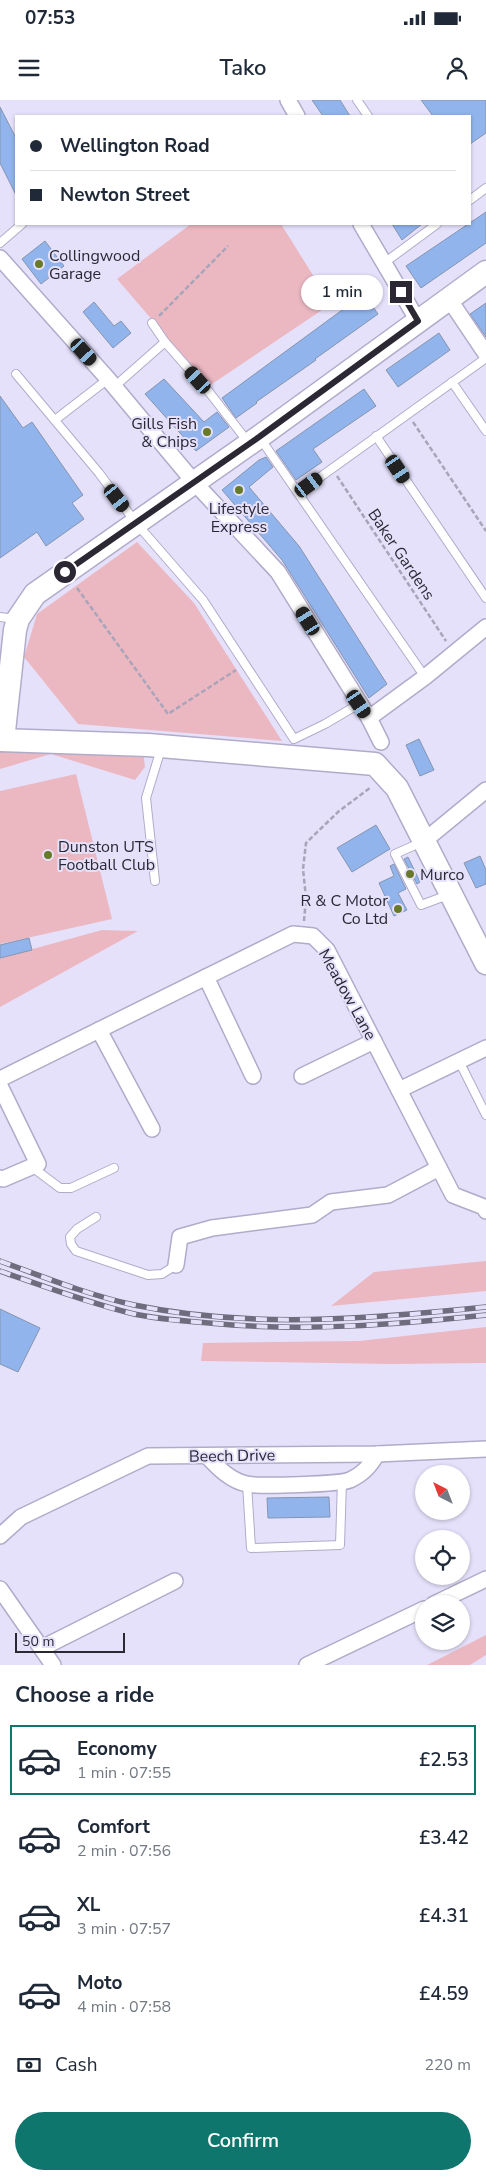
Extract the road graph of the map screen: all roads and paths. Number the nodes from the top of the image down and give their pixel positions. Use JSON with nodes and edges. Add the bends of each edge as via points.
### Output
{"nodes":[{"id":1,"x":288,"y":100,"type":"edge"},
{"id":2,"x":357,"y":100,"type":"edge"},
{"id":3,"x":296,"y":115,"type":"edge"},
{"id":4,"x":367,"y":115,"type":"edge"},
{"id":5,"x":486,"y":188,"type":"edge"},
{"id":6,"x":471,"y":199,"type":"edge"},
{"id":7,"x":21,"y":225,"type":"edge"},
{"id":8,"x":362,"y":225,"type":"edge"},
{"id":9,"x":436,"y":225,"type":"edge"},
{"id":10,"x":0,"y":243,"type":"edge"},
{"id":11,"x":228,"y":246,"type":"dead end"},
{"id":12,"x":0,"y":258,"type":"edge"},
{"id":13,"x":384,"y":263,"type":"junction"},
{"id":14,"x":486,"y":272,"type":"edge"},
{"id":15,"x":449,"y":298,"type":"junction"},
{"id":16,"x":418,"y":321,"type":"junction"},
{"id":17,"x":152,"y":323,"type":"joint"},
{"id":18,"x":165,"y":342,"type":"junction"},
{"id":19,"x":486,"y":354,"type":"edge"},
{"id":20,"x":486,"y":358,"type":"edge"},
{"id":21,"x":16,"y":374,"type":"dead end"},
{"id":22,"x":452,"y":382,"type":"junction"},
{"id":23,"x":111,"y":383,"type":"junction"},
{"id":24,"x":408,"y":414,"type":"junction"},
{"id":25,"x":55,"y":420,"type":"junction"},
{"id":26,"x":486,"y":431,"type":"edge"},
{"id":27,"x":376,"y":436,"type":"junction"},
{"id":28,"x":254,"y":440,"type":"junction"},
{"id":29,"x":332,"y":468,"type":"junction"},
{"id":30,"x":194,"y":482,"type":"junction"},
{"id":31,"x":298,"y":493,"type":"junction"},
{"id":32,"x":136,"y":522,"type":"junction"},
{"id":33,"x":486,"y":532,"type":"edge"},
{"id":34,"x":65,"y":572,"type":"junction"},
{"id":35,"x":486,"y":598,"type":"edge"},
{"id":36,"x":9,"y":618,"type":"edge"},
{"id":37,"x":486,"y":627,"type":"edge"},
{"id":38,"x":453,"y":652,"type":"junction"},
{"id":39,"x":245,"y":665,"type":"junction"},
{"id":40,"x":425,"y":677,"type":"junction"},
{"id":41,"x":359,"y":704,"type":"junction"},
{"id":42,"x":369,"y":718,"type":"junction"},
{"id":43,"x":1,"y":740,"type":"edge"},
{"id":44,"x":381,"y":742,"type":"dead end"},
{"id":45,"x":162,"y":747,"type":"junction"},
{"id":46,"x":386,"y":776,"type":"junction"},
{"id":47,"x":486,"y":790,"type":"edge"},
{"id":48,"x":424,"y":841,"type":"junction"},
{"id":49,"x":155,"y":881,"type":"dead end"},
{"id":50,"x":451,"y":893,"type":"junction"},
{"id":51,"x":304,"y":935,"type":"junction"},
{"id":52,"x":484,"y":954,"type":"edge"},
{"id":53,"x":206,"y":977,"type":"junction"},
{"id":54,"x":99,"y":1030,"type":"junction"},
{"id":55,"x":374,"y":1041,"type":"junction"},
{"id":56,"x":486,"y":1048,"type":"edge"},
{"id":57,"x":459,"y":1061,"type":"junction"},
{"id":58,"x":252,"y":1076,"type":"dead end"},
{"id":59,"x":302,"y":1076,"type":"dead end"},
{"id":60,"x":0,"y":1079,"type":"edge"},
{"id":61,"x":0,"y":1086,"type":"edge"},
{"id":62,"x":399,"y":1090,"type":"junction"},
{"id":63,"x":486,"y":1115,"type":"edge"},
{"id":64,"x":152,"y":1128,"type":"dead end"},
{"id":65,"x":32,"y":1167,"type":"junction"},
{"id":66,"x":114,"y":1168,"type":"dead end"},
{"id":67,"x":439,"y":1168,"type":"junction"},
{"id":68,"x":0,"y":1178,"type":"edge"},
{"id":69,"x":486,"y":1211,"type":"edge"},
{"id":70,"x":96,"y":1217,"type":"dead end"},
{"id":71,"x":176,"y":1265,"type":"joint"},
{"id":72,"x":486,"y":1449,"type":"edge"},
{"id":73,"x":377,"y":1454,"type":"junction"},
{"id":74,"x":207,"y":1456,"type":"junction"},
{"id":75,"x":342,"y":1481,"type":"junction"},
{"id":76,"x":247,"y":1484,"type":"junction"},
{"id":77,"x":0,"y":1536,"type":"edge"},
{"id":78,"x":486,"y":1579,"type":"edge"},
{"id":79,"x":175,"y":1581,"type":"dead end"},
{"id":80,"x":0,"y":1588,"type":"edge"},
{"id":81,"x":453,"y":1595,"type":"edge"},
{"id":82,"x":415,"y":1613,"type":"edge"},
{"id":83,"x":42,"y":1648,"type":"junction"},
{"id":84,"x":54,"y":1665,"type":"edge"},
{"id":85,"x":307,"y":1665,"type":"edge"}],
"edges":[{"from":1,"to":3,"type":"street"},
{"from":2,"to":4,"type":"lane"},
{"from":5,"to":6,"type":"lane"},
{"from":7,"to":10,"type":"lane"},
{"from":8,"to":13,"type":"street"},
{"from":9,"to":13,"type":"lane"},
{"from":11,"to":17,"type":"path"},
{"from":12,"to":23,"type":"street"},
{"from":13,"to":16,"type":"street"},
{"from":14,"to":15,"type":"street"},
{"from":15,"to":16,"type":"street"},
{"from":15,"to":19,"type":"street"},
{"from":16,"to":28,"type":"street"},
{"from":17,"to":18,"type":"lane"},
{"from":18,"to":23,"type":"lane"},
{"from":18,"to":28,"type":"lane"},
{"from":20,"to":22,"type":"lane"},
{"from":21,"to":25,"type":"lane"},
{"from":22,"to":24,"type":"lane"},
{"from":22,"to":26,"type":"lane"},
{"from":23,"to":25,"type":"lane"},
{"from":23,"to":30,"type":"street"},
{"from":24,"to":27,"type":"lane"},
{"from":24,"to":33,"type":"path"},
{"from":25,"to":32,"type":"lane"},
{"from":27,"to":29,"type":"lane"},
{"from":27,"to":35,"type":"lane"},
{"from":28,"to":30,"type":"street"},
{"from":28,"to":31,"type":"lane"},
{"from":29,"to":31,"type":"lane"},
{"from":29,"to":38,"type":"path","name":"Baker Gardens"},
{"from":30,"to":32,"type":"street"},
{"from":30,"to":41,"type":"street","via":[[278,572]]},
{"from":31,"to":40,"type":"lane"},
{"from":32,"to":34,"type":"street"},
{"from":32,"to":39,"type":"lane","via":[[203,600]]},
{"from":34,"to":36,"type":"street"},
{"from":34,"to":39,"type":"path","via":[[168,714]]},
{"from":36,"to":43,"type":"street"},
{"from":37,"to":38,"type":"street"},
{"from":38,"to":40,"type":"street"},
{"from":39,"to":41,"type":"lane","via":[[294,739]]},
{"from":40,"to":42,"type":"street"},
{"from":41,"to":42,"type":"street"},
{"from":42,"to":44,"type":"street"},
{"from":43,"to":45,"type":"street"},
{"from":45,"to":46,"type":"street","via":[[375,764]]},
{"from":45,"to":49,"type":"lane","via":[[146,798]]},
{"from":46,"to":48,"type":"street","via":[[397,788]]},
{"from":46,"to":51,"type":"path","via":[[339,811],[306,843]]},
{"from":47,"to":48,"type":"street"},
{"from":48,"to":50,"type":"street"},
{"from":48,"to":50,"type":"lane","via":[[395,854],[421,905]]},
{"from":50,"to":52,"type":"street"},
{"from":51,"to":53,"type":"street","name":"Meadow Lane","via":[[293,934]]},
{"from":51,"to":55,"type":"street","name":"Meadow Lane","via":[[313,936],[327,950]]},
{"from":53,"to":54,"type":"street","name":"Meadow Lane"},
{"from":53,"to":58,"type":"street"},
{"from":54,"to":60,"type":"street","name":"Meadow Lane"},
{"from":54,"to":64,"type":"street"},
{"from":55,"to":59,"type":"street"},
{"from":55,"to":62,"type":"street","name":"Meadow Lane"},
{"from":56,"to":57,"type":"street"},
{"from":57,"to":62,"type":"street"},
{"from":57,"to":63,"type":"lane"},
{"from":61,"to":65,"type":"street","via":[[38,1164]]},
{"from":62,"to":67,"type":"street","name":"Meadow Lane"},
{"from":65,"to":66,"type":"lane","via":[[60,1188],[71,1188]]},
{"from":65,"to":68,"type":"street","via":[[3,1180]]},
{"from":67,"to":69,"type":"street","name":"Meadow Lane","via":[[453,1195]]},
{"from":67,"to":71,"type":"street","via":[[388,1195],[331,1202],[312,1214],[212,1228],[180,1237]]},
{"from":70,"to":71,"type":"lane","via":[[70,1236],[76,1252],[148,1275],[162,1274]]},
{"from":72,"to":73,"type":"street","name":"Beech Drive"},
{"from":73,"to":74,"type":"street","name":"Beech Drive"},
{"from":73,"to":75,"type":"street","via":[[369,1468],[349,1481]]},
{"from":74,"to":76,"type":"street","via":[[221,1472]]},
{"from":74,"to":77,"type":"street","name":"Beech Drive","via":[[148,1456],[21,1517]]},
{"from":75,"to":76,"type":"street"},
{"from":75,"to":76,"type":"lane","via":[[340,1546],[251,1548]]},
{"from":78,"to":81,"type":"street"},
{"from":79,"to":83,"type":"street"},
{"from":80,"to":83,"type":"street"},
{"from":82,"to":85,"type":"street"},
{"from":83,"to":84,"type":"street"}]}
